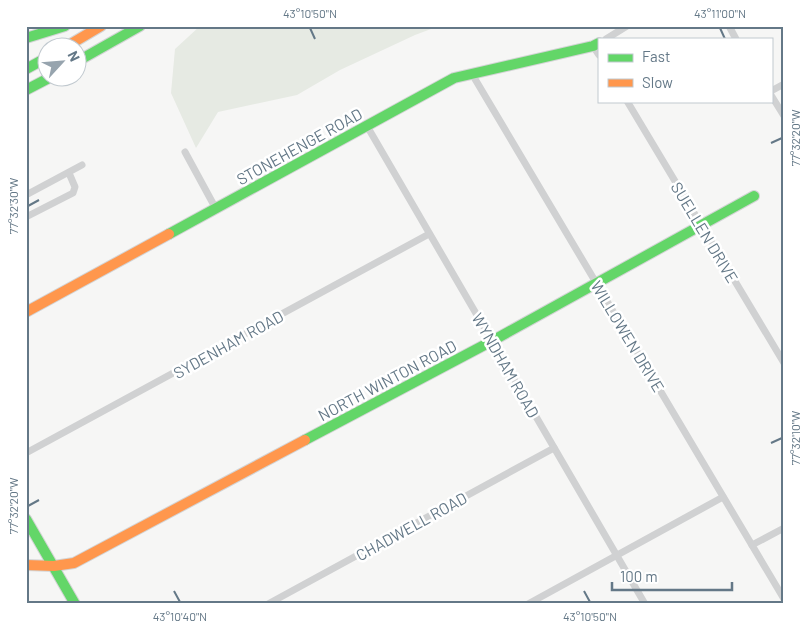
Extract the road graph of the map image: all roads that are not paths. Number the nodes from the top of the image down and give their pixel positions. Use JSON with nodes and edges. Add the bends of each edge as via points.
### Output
{"nodes":[{"id":1,"x":65,"y":26,"type":"edge"},
{"id":2,"x":101,"y":26,"type":"edge"},
{"id":3,"x":140,"y":26,"type":"edge"},
{"id":4,"x":627,"y":26,"type":"edge"},
{"id":5,"x":729,"y":26,"type":"edge"},
{"id":6,"x":26,"y":38,"type":"edge"},
{"id":7,"x":81,"y":38,"type":"edge"},
{"id":8,"x":608,"y":38,"type":"edge"},
{"id":9,"x":735,"y":38,"type":"edge"},
{"id":10,"x":597,"y":48,"type":"edge"},
{"id":11,"x":88,"y":56,"type":"edge"},
{"id":12,"x":38,"y":62,"type":"edge"},
{"id":13,"x":26,"y":69,"type":"edge"},
{"id":14,"x":472,"y":74,"type":"junction"},
{"id":15,"x":38,"y":84,"type":"edge"},
{"id":16,"x":784,"y":84,"type":"edge"},
{"id":17,"x":26,"y":90,"type":"edge"},
{"id":18,"x":772,"y":92,"type":"edge"},
{"id":19,"x":772,"y":95,"type":"edge"},
{"id":20,"x":627,"y":102,"type":"edge"},
{"id":21,"x":784,"y":116,"type":"edge"},
{"id":22,"x":367,"y":126,"type":"junction"},
{"id":23,"x":185,"y":152,"type":"dead end"},
{"id":24,"x":82,"y":165,"type":"dead end"},
{"id":25,"x":68,"y":173,"type":"junction"},
{"id":26,"x":26,"y":195,"type":"edge"},
{"id":27,"x":754,"y":196,"type":"dead end"},
{"id":28,"x":216,"y":209,"type":"junction"},
{"id":29,"x":26,"y":217,"type":"edge"},
{"id":30,"x":702,"y":226,"type":"junction"},
{"id":31,"x":429,"y":234,"type":"junction"},
{"id":32,"x":596,"y":283,"type":"junction"},
{"id":33,"x":26,"y":312,"type":"edge"},
{"id":34,"x":492,"y":341,"type":"junction"},
{"id":35,"x":784,"y":363,"type":"edge"},
{"id":36,"x":554,"y":448,"type":"junction"},
{"id":37,"x":26,"y":454,"type":"edge"},
{"id":38,"x":723,"y":497,"type":"junction"},
{"id":39,"x":26,"y":519,"type":"edge"},
{"id":40,"x":784,"y":528,"type":"edge"},
{"id":41,"x":752,"y":545,"type":"junction"},
{"id":42,"x":617,"y":556,"type":"junction"},
{"id":43,"x":26,"y":565,"type":"edge"},
{"id":44,"x":54,"y":566,"type":"junction"},
{"id":45,"x":784,"y":598,"type":"edge"},
{"id":46,"x":75,"y":604,"type":"edge"},
{"id":47,"x":268,"y":604,"type":"edge"},
{"id":48,"x":528,"y":604,"type":"edge"},
{"id":49,"x":645,"y":604,"type":"edge"}],
"edges":[{"from":1,"to":6,"type":"main road"},
{"from":2,"to":7,"type":"main road"},
{"from":3,"to":11,"type":"main road"},
{"from":4,"to":8,"type":"street"},
{"from":5,"to":9,"type":"street"},
{"from":10,"to":14,"type":"main road","name":"STONEHENGE ROAD"},
{"from":12,"to":13,"type":"main road"},
{"from":14,"to":22,"type":"main road","name":"STONEHENGE ROAD","via":[[454,78]]},
{"from":14,"to":32,"type":"street","name":"WILLOWEN DRIVE"},
{"from":15,"to":17,"type":"main road"},
{"from":16,"to":18,"type":"street"},
{"from":19,"to":21,"type":"street"},
{"from":20,"to":30,"type":"street","name":"SUELLEN DRIVE"},
{"from":22,"to":28,"type":"main road","name":"STONEHENGE ROAD"},
{"from":22,"to":31,"type":"street","name":"WYNDHAM ROAD"},
{"from":23,"to":28,"type":"street"},
{"from":24,"to":25,"type":"street"},
{"from":25,"to":26,"type":"street"},
{"from":25,"to":29,"type":"street","via":[[74,184],[73,193]]},
{"from":27,"to":30,"type":"main road","name":"NORTH WINTON ROAD"},
{"from":28,"to":33,"type":"main road","name":"STONEHENGE ROAD"},
{"from":30,"to":32,"type":"main road","name":"NORTH WINTON ROAD"},
{"from":30,"to":35,"type":"street","name":"SUELLEN DRIVE"},
{"from":31,"to":34,"type":"street","name":"WYNDHAM ROAD"},
{"from":31,"to":37,"type":"street","name":"SYDENHAM ROAD"},
{"from":32,"to":34,"type":"main road","name":"NORTH WINTON ROAD"},
{"from":32,"to":38,"type":"street","name":"WILLOWEN DRIVE"},
{"from":34,"to":36,"type":"street","name":"WYNDHAM ROAD"},
{"from":34,"to":44,"type":"main road","name":"NORTH WINTON ROAD","via":[[74,564]]},
{"from":36,"to":42,"type":"street","name":"WYNDHAM ROAD"},
{"from":36,"to":47,"type":"street","name":"CHADWELL ROAD"},
{"from":38,"to":41,"type":"street","name":"WILLOWEN DRIVE"},
{"from":38,"to":42,"type":"street"},
{"from":39,"to":44,"type":"main road"},
{"from":40,"to":41,"type":"street"},
{"from":41,"to":45,"type":"street","name":"WILLOWEN DRIVE"},
{"from":42,"to":48,"type":"street"},
{"from":42,"to":49,"type":"street","name":"WYNDHAM ROAD"},
{"from":43,"to":44,"type":"main road","name":"NORTH WINTON ROAD"},
{"from":44,"to":46,"type":"main road"}]}
